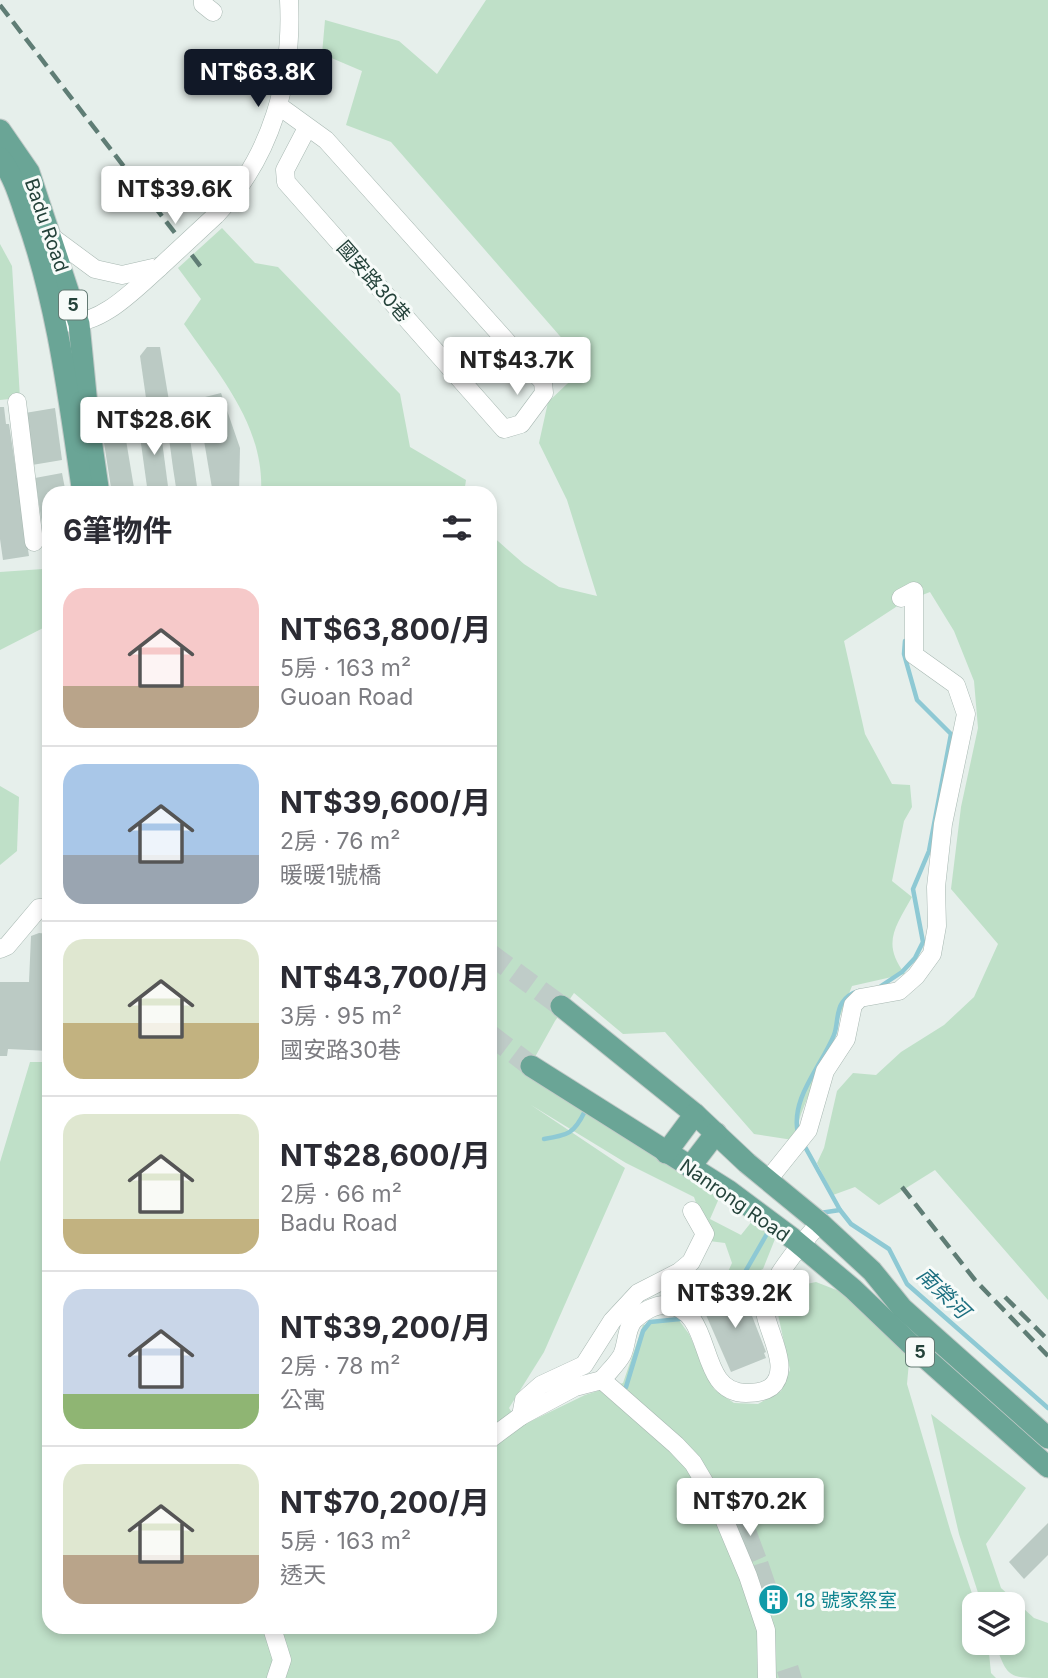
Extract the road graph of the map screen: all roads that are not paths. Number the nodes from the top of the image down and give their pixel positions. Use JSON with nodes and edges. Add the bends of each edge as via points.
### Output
{"nodes":[{"id":1,"x":289,"y":0,"type":"edge"},
{"id":2,"x":279,"y":106,"type":"junction"},
{"id":3,"x":307,"y":128,"type":"junction"},
{"id":4,"x":0,"y":130,"type":"edge"},
{"id":5,"x":0,"y":158,"type":"edge"},
{"id":6,"x":53,"y":238,"type":"junction"},
{"id":7,"x":160,"y":267,"type":"junction"},
{"id":8,"x":55,"y":320,"type":"junction"},
{"id":9,"x":79,"y":324,"type":"junction"},
{"id":10,"x":17,"y":402,"type":"dead end"},
{"id":11,"x":82,"y":486,"type":"edge"},
{"id":12,"x":98,"y":486,"type":"edge"},
{"id":13,"x":34,"y":542,"type":"dead end"},
{"id":14,"x":910,"y":595,"type":"dead end"},
{"id":15,"x":42,"y":908,"type":"edge"},
{"id":16,"x":0,"y":949,"type":"edge"},
{"id":17,"x":561,"y":1006,"type":"tunnel mouth"},
{"id":18,"x":531,"y":1066,"type":"tunnel mouth"},
{"id":19,"x":695,"y":1114,"type":"junction"},
{"id":20,"x":716,"y":1133,"type":"junction"},
{"id":21,"x":666,"y":1153,"type":"junction"},
{"id":22,"x":691,"y":1167,"type":"junction"},
{"id":23,"x":767,"y":1181,"type":"junction"},
{"id":24,"x":692,"y":1211,"type":"dead end"},
{"id":25,"x":820,"y":1223,"type":"junction"},
{"id":26,"x":799,"y":1245,"type":"junction"},
{"id":27,"x":602,"y":1380,"type":"junction"},
{"id":28,"x":521,"y":1416,"type":"junction"},
{"id":29,"x":497,"y":1433,"type":"edge"},
{"id":30,"x":1048,"y":1438,"type":"edge"},
{"id":31,"x":1048,"y":1466,"type":"edge"},
{"id":32,"x":274,"y":1634,"type":"edge"},
{"id":33,"x":276,"y":1678,"type":"edge"},
{"id":34,"x":767,"y":1678,"type":"edge"}],
"edges":[{"from":1,"to":2,"type":"street","via":[[287,66]]},
{"from":2,"to":3,"type":"street","name":"國安路30巷"},
{"from":2,"to":7,"type":"street","bridge":true,"via":[[258,157],[238,188]]},
{"from":3,"to":3,"type":"street","name":"國安路30巷","via":[[326,140],[543,382],[544,393],[521,424],[504,429],[286,182],[285,170]]},
{"from":4,"to":6,"type":"main road","name":"Badu Road","number":"5","via":[[29,172]]},
{"from":5,"to":8,"type":"main road","name":"Badu Road","number":"5","via":[[10,172],[37,247]]},
{"from":6,"to":7,"type":"street","via":[[95,269],[122,275]]},
{"from":6,"to":9,"type":"main road","name":"Badu Road","number":"5"},
{"from":7,"to":9,"type":"street","via":[[116,305]]},
{"from":8,"to":9,"type":"street"},
{"from":8,"to":11,"type":"main road","name":"Badu Road","number":"5"},
{"from":9,"to":12,"type":"main road","name":"Badu Road","number":"5"},
{"from":10,"to":13,"type":"street"},
{"from":14,"to":23,"type":"street","via":[[914,655],[956,685],[966,714],[943,824],[932,954],[899,991],[860,998],[853,1005],[846,1039],[825,1071],[808,1130]]},
{"from":15,"to":16,"type":"street"},
{"from":17,"to":19,"type":"main road","name":"Nanrong Road","number":"5"},
{"from":18,"to":21,"type":"main road","name":"Nanrong Road","number":"5"},
{"from":19,"to":20,"type":"main road","name":"Nanrong Road","number":"5"},
{"from":19,"to":21,"type":"main road"},
{"from":20,"to":22,"type":"main road"},
{"from":20,"to":23,"type":"main road","name":"Nanrong Road","number":"5"},
{"from":21,"to":22,"type":"main road","name":"Nanrong Road","number":"5"},
{"from":22,"to":26,"type":"main road","name":"Nanrong Road","number":"5"},
{"from":23,"to":25,"type":"main road","name":"Nanrong Road","number":"5"},
{"from":24,"to":28,"type":"street","via":[[705,1234],[691,1262],[638,1293],[612,1321],[584,1365],[541,1385],[524,1400]]},
{"from":25,"to":26,"type":"street"},
{"from":25,"to":30,"type":"main road","name":"Nanrong Road","number":"5","via":[[872,1271],[902,1308]]},
{"from":26,"to":27,"type":"street","via":[[766,1298],[780,1368],[769,1389],[738,1393],[724,1384],[712,1370],[689,1314],[664,1305],[632,1321],[622,1355]]},
{"from":26,"to":31,"type":"main road","name":"Nanrong Road","number":"5"},
{"from":27,"to":28,"type":"street","via":[[575,1387]]},
{"from":27,"to":34,"type":"street","via":[[693,1463],[719,1507],[766,1630]]},
{"from":28,"to":29,"type":"street"},
{"from":32,"to":33,"type":"street","via":[[282,1660]]}]}
